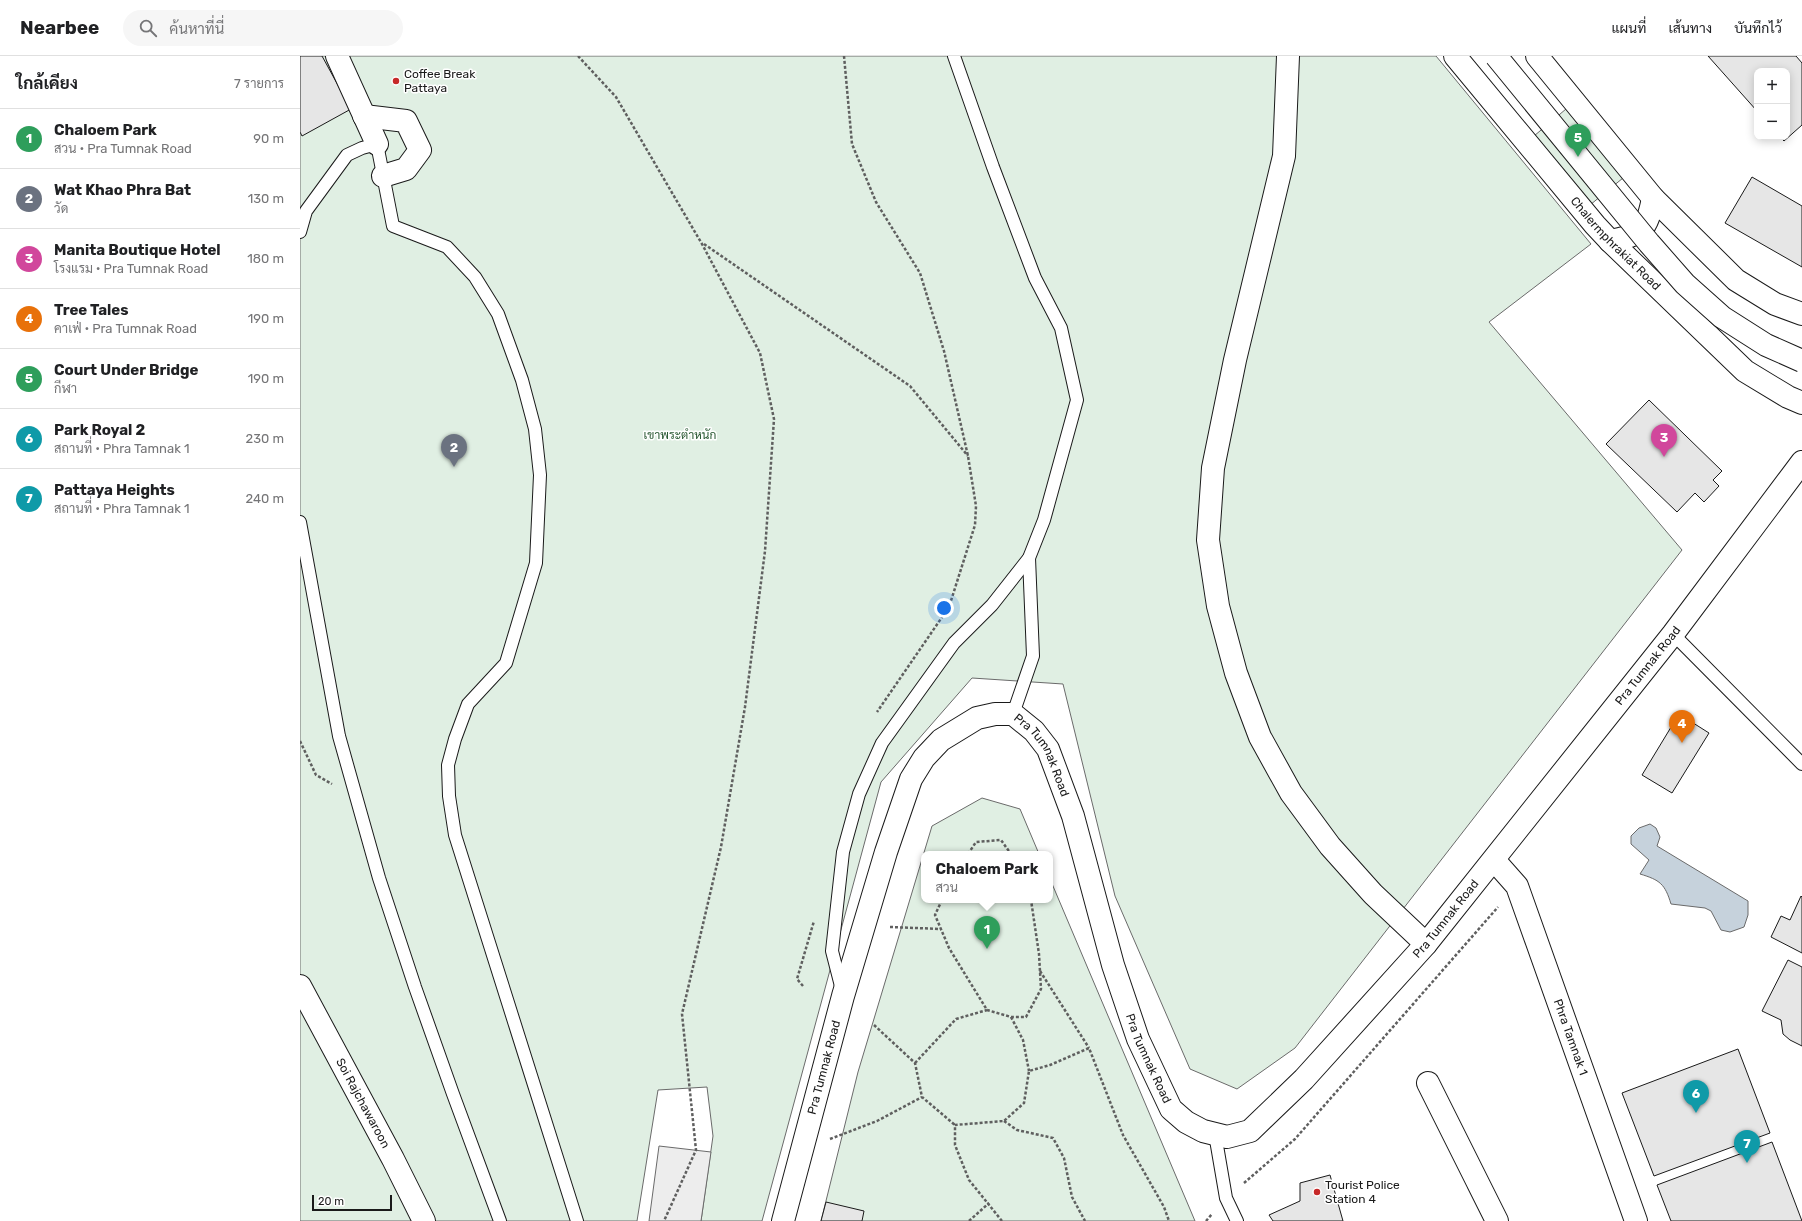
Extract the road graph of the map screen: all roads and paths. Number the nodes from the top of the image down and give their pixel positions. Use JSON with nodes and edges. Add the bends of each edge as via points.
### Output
{"nodes":[{"id":1,"x":337,"y":56,"type":"edge"},
{"id":2,"x":578,"y":56,"type":"edge"},
{"id":3,"x":844,"y":56,"type":"edge"},
{"id":4,"x":954,"y":56,"type":"edge"},
{"id":5,"x":1288,"y":56,"type":"edge"},
{"id":6,"x":1455,"y":56,"type":"edge"},
{"id":7,"x":1496,"y":56,"type":"edge"},
{"id":8,"x":1537,"y":56,"type":"edge"},
{"id":9,"x":364,"y":116,"type":"junction"},
{"id":10,"x":377,"y":144,"type":"junction"},
{"id":11,"x":383,"y":176,"type":"junction"},
{"id":12,"x":1652,"y":198,"type":"junction"},
{"id":13,"x":300,"y":232,"type":"edge"},
{"id":14,"x":1610,"y":241,"type":"junction"},
{"id":15,"x":702,"y":244,"type":"junction"},
{"id":16,"x":1802,"y":314,"type":"edge"},
{"id":17,"x":1802,"y":361,"type":"edge"},
{"id":18,"x":1802,"y":403,"type":"edge"},
{"id":19,"x":968,"y":456,"type":"junction"},
{"id":20,"x":1802,"y":462,"type":"edge"},
{"id":21,"x":300,"y":522,"type":"edge"},
{"id":22,"x":1029,"y":558,"type":"junction"},
{"id":23,"x":1673,"y":634,"type":"junction"},
{"id":24,"x":876,"y":714,"type":"dead end"},
{"id":25,"x":1013,"y":714,"type":"junction"},
{"id":26,"x":300,"y":741,"type":"edge"},
{"id":27,"x":1802,"y":764,"type":"edge"},
{"id":28,"x":357,"y":798,"type":"junction"},
{"id":29,"x":970,"y":851,"type":"edge"},
{"id":30,"x":1009,"y":851,"type":"edge"},
{"id":31,"x":1494,"y":860,"type":"junction"},
{"id":32,"x":1517,"y":886,"type":"junction"},
{"id":33,"x":941,"y":903,"type":"edge"},
{"id":34,"x":1031,"y":903,"type":"edge"},
{"id":35,"x":814,"y":920,"type":"dead end"},
{"id":36,"x":863,"y":925,"type":"junction"},
{"id":37,"x":941,"y":929,"type":"junction"},
{"id":38,"x":1426,"y":944,"type":"junction"},
{"id":39,"x":1040,"y":970,"type":"junction"},
{"id":40,"x":300,"y":986,"type":"edge"},
{"id":41,"x":803,"y":986,"type":"dead end"},
{"id":42,"x":843,"y":996,"type":"junction"},
{"id":43,"x":987,"y":1010,"type":"junction"},
{"id":44,"x":1010,"y":1018,"type":"junction"},
{"id":45,"x":874,"y":1025,"type":"dead end"},
{"id":46,"x":1089,"y":1048,"type":"junction"},
{"id":47,"x":915,"y":1063,"type":"junction"},
{"id":48,"x":1029,"y":1071,"type":"junction"},
{"id":49,"x":1428,"y":1082,"type":"dead end"},
{"id":50,"x":922,"y":1097,"type":"junction"},
{"id":51,"x":1004,"y":1121,"type":"junction"},
{"id":52,"x":955,"y":1125,"type":"junction"},
{"id":53,"x":1215,"y":1134,"type":"junction"},
{"id":54,"x":802,"y":1150,"type":"junction"},
{"id":55,"x":1226,"y":1198,"type":"junction"},
{"id":56,"x":989,"y":1203,"type":"junction"},
{"id":57,"x":424,"y":1221,"type":"edge"},
{"id":58,"x":500,"y":1221,"type":"edge"},
{"id":59,"x":577,"y":1221,"type":"edge"},
{"id":60,"x":664,"y":1221,"type":"edge"},
{"id":61,"x":783,"y":1221,"type":"edge"},
{"id":62,"x":969,"y":1221,"type":"edge"},
{"id":63,"x":1002,"y":1221,"type":"edge"},
{"id":64,"x":1085,"y":1221,"type":"edge"},
{"id":65,"x":1169,"y":1221,"type":"edge"},
{"id":66,"x":1206,"y":1221,"type":"edge"},
{"id":67,"x":1237,"y":1221,"type":"edge"},
{"id":68,"x":1497,"y":1221,"type":"edge"},
{"id":69,"x":1636,"y":1221,"type":"edge"}],
"edges":[{"from":1,"to":9,"type":"street"},
{"from":2,"to":15,"type":"path","via":[[616,97]]},
{"from":3,"to":19,"type":"path","via":[[852,144],[876,202],[920,273],[944,351]]},
{"from":4,"to":22,"type":"lane","via":[[1035,278],[1061,328],[1077,400],[1044,520]]},
{"from":5,"to":38,"type":"street","via":[[1284,156],[1235,360],[1213,468],[1208,540],[1218,606],[1236,673],[1260,737],[1290,793],[1330,846],[1373,894]]},
{"from":6,"to":14,"type":"street","name":"Chalermphrakiat Road"},
{"from":7,"to":17,"type":"street","bridge":true,"via":[[1649,243],[1686,284],[1722,317],[1766,345]]},
{"from":8,"to":12,"type":"street"},
{"from":9,"to":10,"type":"street"},
{"from":9,"to":11,"type":"street","via":[[406,121],[420,150],[406,169]]},
{"from":10,"to":11,"type":"lane"},
{"from":10,"to":13,"type":"lane","via":[[347,155],[306,211]]},
{"from":11,"to":59,"type":"lane","via":[[393,226],[447,247],[475,277],[498,314],[522,380],[535,429],[540,475],[536,563],[506,664],[468,704],[454,739],[448,765],[449,796],[455,835]]},
{"from":12,"to":14,"type":"street","via":[[1650,215],[1643,228],[1628,238]]},
{"from":12,"to":16,"type":"street","via":[[1736,280],[1775,304]]},
{"from":14,"to":18,"type":"street","name":"Chalermphrakiat Road","via":[[1745,370]]},
{"from":15,"to":19,"type":"path","via":[[910,386]]},
{"from":15,"to":60,"type":"path","via":[[760,353],[774,419],[765,551],[745,707],[721,847],[682,1014],[696,1150]]},
{"from":19,"to":24,"type":"path","via":[[976,506],[974,524],[949,607]]},
{"from":20,"to":23,"type":"street","name":"Pra Tumnak Road"},
{"from":21,"to":28,"type":"lane","via":[[340,736]]},
{"from":22,"to":25,"type":"lane","via":[[1033,656]]},
{"from":22,"to":42,"type":"lane","via":[[992,605],[949,649],[882,743],[859,794],[843,852],[832,951]]},
{"from":23,"to":27,"type":"lane"},
{"from":23,"to":31,"type":"street","name":"Pra Tumnak Road"},
{"from":25,"to":36,"type":"street","name":"Pra Tumnak Road","via":[[977,718],[941,740],[924,758],[911,779]]},
{"from":25,"to":53,"type":"street","name":"Pra Tumnak Road","via":[[1034,731],[1048,749],[1073,816],[1112,965],[1135,1032],[1171,1109],[1186,1122]]},
{"from":26,"to":28,"type":"path","via":[[316,775]]},
{"from":28,"to":58,"type":"lane","via":[[379,878],[415,986]]},
{"from":29,"to":30,"type":"path","via":[[976,842],[1001,840]]},
{"from":31,"to":32,"type":"street","name":"Phra Tamnak 1"},
{"from":31,"to":38,"type":"street","name":"Pra Tumnak Road"},
{"from":32,"to":55,"type":"path","via":[[1295,1139]]},
{"from":32,"to":69,"type":"street","name":"Phra Tamnak 1"},
{"from":33,"to":37,"type":"path","via":[[935,915]]},
{"from":34,"to":39,"type":"path"},
{"from":35,"to":41,"type":"path","via":[[797,979]]},
{"from":36,"to":37,"type":"path"},
{"from":36,"to":42,"type":"street","name":"Pra Tumnak Road"},
{"from":37,"to":43,"type":"path","via":[[949,948]]},
{"from":38,"to":53,"type":"street","name":"Pra Tumnak Road","via":[[1304,1079],[1250,1131],[1227,1137]]},
{"from":39,"to":44,"type":"path","via":[[1041,989],[1026,1018]]},
{"from":39,"to":46,"type":"path"},
{"from":40,"to":57,"type":"street","name":"Soi Rajchawaroon"},
{"from":42,"to":54,"type":"street","name":"Pra Tumnak Road"},
{"from":43,"to":44,"type":"path"},
{"from":43,"to":47,"type":"path","via":[[956,1019]]},
{"from":44,"to":48,"type":"path","via":[[1023,1040]]},
{"from":45,"to":47,"type":"path"},
{"from":46,"to":48,"type":"path"},
{"from":46,"to":65,"type":"path","via":[[1123,1135],[1164,1207]]},
{"from":47,"to":50,"type":"path"},
{"from":48,"to":51,"type":"path","via":[[1024,1103]]},
{"from":49,"to":68,"type":"street"},
{"from":50,"to":52,"type":"path"},
{"from":50,"to":54,"type":"path","via":[[877,1121]]},
{"from":51,"to":52,"type":"path"},
{"from":51,"to":64,"type":"path","via":[[1018,1130],[1053,1138],[1064,1158],[1072,1197]]},
{"from":52,"to":56,"type":"path","via":[[955,1145],[969,1180]]},
{"from":53,"to":55,"type":"lane"},
{"from":54,"to":61,"type":"street","name":"Pra Tumnak Road"},
{"from":55,"to":66,"type":"path"},
{"from":55,"to":67,"type":"lane"},
{"from":56,"to":62,"type":"path"},
{"from":56,"to":63,"type":"path"}]}
